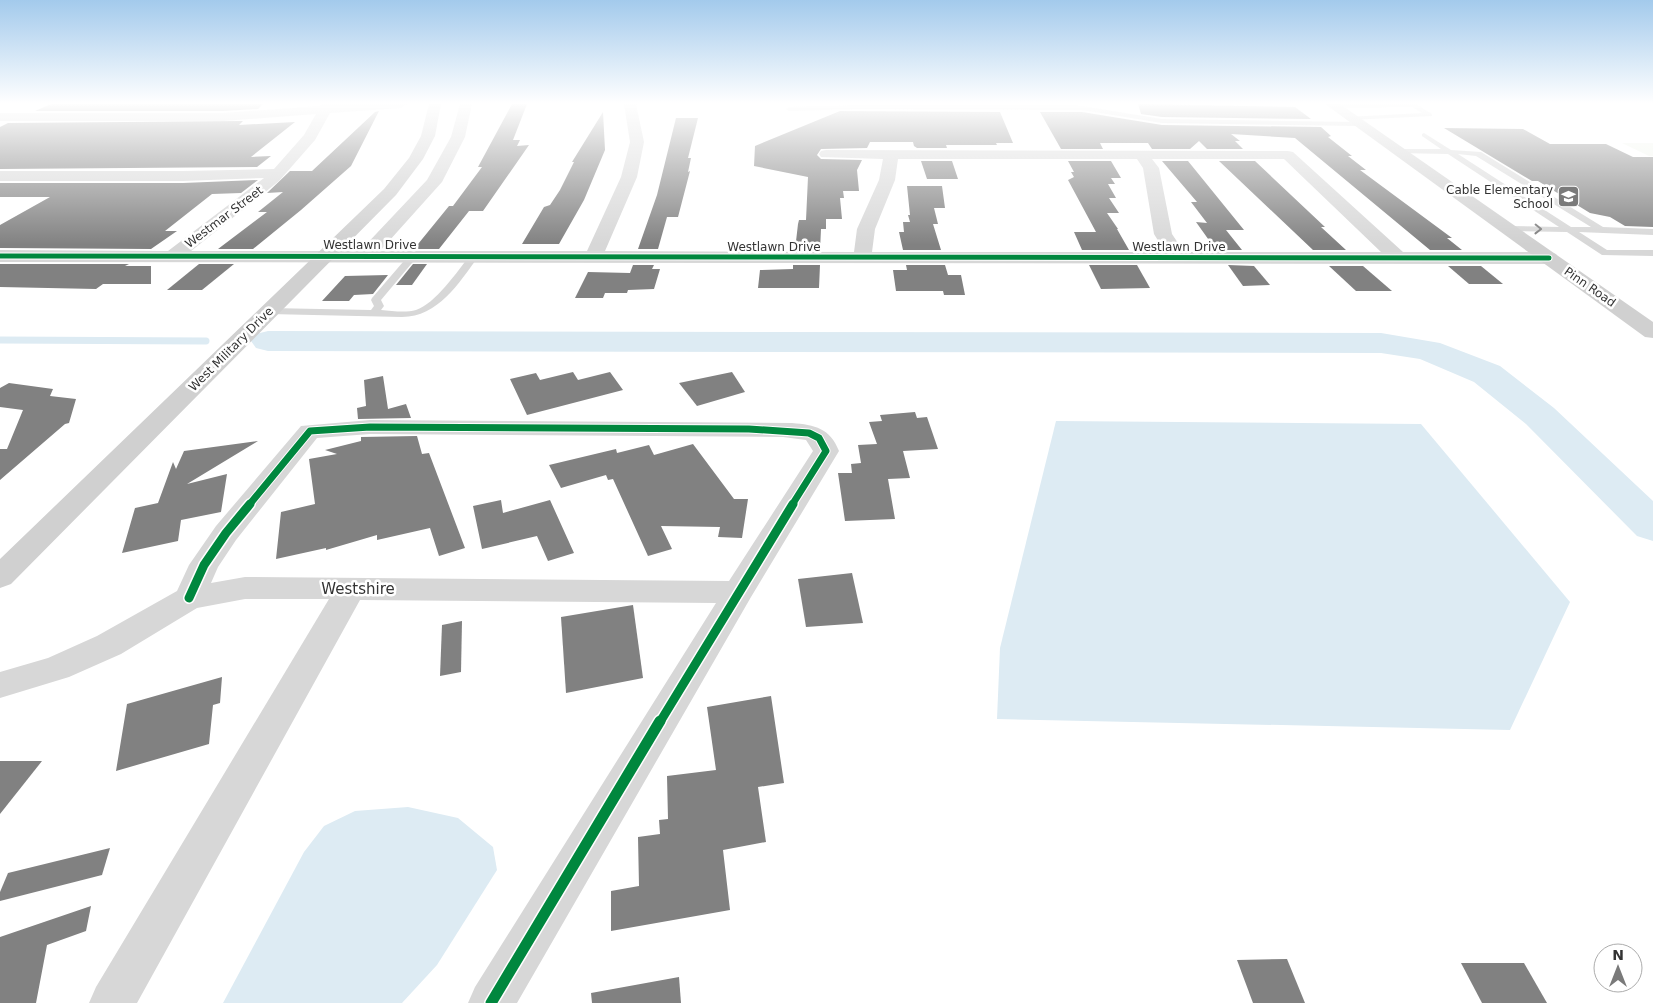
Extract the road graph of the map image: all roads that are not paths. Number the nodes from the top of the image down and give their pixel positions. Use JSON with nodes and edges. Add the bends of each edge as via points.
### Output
{"nodes":[{"id":1,"x":298,"y":151,"type":"edge"},
{"id":2,"x":420,"y":151,"type":"edge"},
{"id":3,"x":451,"y":151,"type":"edge"},
{"id":4,"x":635,"y":151,"type":"edge"},
{"id":5,"x":1397,"y":151,"type":"joint"},
{"id":6,"x":1447,"y":151,"type":"junction"},
{"id":7,"x":826,"y":154,"type":"dead end"},
{"id":8,"x":890,"y":154,"type":"junction"},
{"id":9,"x":1141,"y":155,"type":"junction"},
{"id":10,"x":279,"y":173,"type":"junction"},
{"id":11,"x":0,"y":176,"type":"edge"},
{"id":12,"x":1507,"y":229,"type":"junction"},
{"id":13,"x":1569,"y":230,"type":"junction"},
{"id":14,"x":1602,"y":230,"type":"junction"},
{"id":15,"x":1627,"y":232,"type":"junction"},
{"id":16,"x":1653,"y":232,"type":"edge"},
{"id":17,"x":1653,"y":247,"type":"edge"},
{"id":18,"x":1653,"y":253,"type":"edge"},
{"id":19,"x":0,"y":256,"type":"edge"},
{"id":20,"x":325,"y":256,"type":"junction"},
{"id":21,"x":171,"y":257,"type":"junction"},
{"id":22,"x":364,"y":257,"type":"junction"},
{"id":23,"x":412,"y":257,"type":"junction"},
{"id":24,"x":473,"y":257,"type":"junction"},
{"id":25,"x":592,"y":258,"type":"junction"},
{"id":26,"x":864,"y":258,"type":"junction"},
{"id":27,"x":1398,"y":258,"type":"junction"},
{"id":28,"x":1549,"y":258,"type":"junction"},
{"id":29,"x":1179,"y":259,"type":"junction"},
{"id":30,"x":269,"y":311,"type":"junction"},
{"id":31,"x":374,"y":313,"type":"junction"},
{"id":32,"x":1653,"y":332,"type":"edge"},
{"id":33,"x":0,"y":577,"type":"edge"},
{"id":34,"x":351,"y":589,"type":"junction"},
{"id":35,"x":738,"y":592,"type":"junction"},
{"id":36,"x":189,"y":598,"type":"junction"},
{"id":37,"x":0,"y":685,"type":"edge"},
{"id":38,"x":112,"y":1003,"type":"edge"},
{"id":39,"x":491,"y":1003,"type":"edge"}],
"edges":[{"from":1,"to":10,"type":"street","name":"Westmar Street"},
{"from":2,"to":20,"type":"main road","name":"West Military Drive","via":[[390,192]]},
{"from":3,"to":22,"type":"street","via":[[434,182]]},
{"from":4,"to":25,"type":"street","via":[[629,176]]},
{"from":5,"to":6,"type":"lane"},
{"from":5,"to":12,"type":"main road","name":"Pinn Road"},
{"from":6,"to":13,"type":"lane"},
{"from":6,"to":14,"type":"lane","via":[[1478,154],[1490,160]]},
{"from":7,"to":8,"type":"street"},
{"from":8,"to":9,"type":"street"},
{"from":8,"to":26,"type":"street","via":[[889,176],[868,221],[863,243]]},
{"from":9,"to":27,"type":"street","via":[[1288,155]]},
{"from":9,"to":29,"type":"street","via":[[1151,168],[1163,234]]},
{"from":10,"to":11,"type":"street"},
{"from":10,"to":21,"type":"street","name":"Westmar Street"},
{"from":12,"to":13,"type":"lane","one_way":true},
{"from":12,"to":28,"type":"main road","name":"Pinn Road"},
{"from":13,"to":14,"type":"lane"},
{"from":13,"to":18,"type":"lane","via":[[1605,253]]},
{"from":14,"to":15,"type":"lane"},
{"from":15,"to":16,"type":"lane"},
{"from":15,"to":17,"type":"lane"},
{"from":19,"to":21,"type":"street","name":"Westlawn Drive"},
{"from":20,"to":21,"type":"street","name":"Westlawn Drive"},
{"from":20,"to":22,"type":"street","name":"Westlawn Drive"},
{"from":20,"to":30,"type":"main road","name":"West Military Drive"},
{"from":22,"to":23,"type":"street","name":"Westlawn Drive"},
{"from":23,"to":24,"type":"street","name":"Westlawn Drive"},
{"from":23,"to":31,"type":"lane","via":[[376,300],[380,306]]},
{"from":24,"to":25,"type":"street","name":"Westlawn Drive"},
{"from":24,"to":31,"type":"lane","via":[[455,282],[418,313]]},
{"from":25,"to":26,"type":"street","name":"Westlawn Drive"},
{"from":26,"to":29,"type":"street","name":"Westlawn Drive"},
{"from":27,"to":28,"type":"street","name":"Westlawn Drive"},
{"from":27,"to":29,"type":"street","name":"Westlawn Drive"},
{"from":28,"to":32,"type":"main road","name":"Pinn Road"},
{"from":30,"to":31,"type":"lane"},
{"from":30,"to":33,"type":"main road","name":"West Military Drive"},
{"from":34,"to":35,"type":"street","name":"Westshire"},
{"from":34,"to":36,"type":"street","name":"Westshire","via":[[245,588]]},
{"from":34,"to":38,"type":"street"},
{"from":35,"to":36,"type":"street","via":[[826,451],[815,435],[794,430],[748,429],[370,427],[310,431],[226,533],[204,565]]},
{"from":35,"to":39,"type":"street"},
{"from":36,"to":37,"type":"street","name":"Westshire","via":[[109,645],[57,668]]}]}
